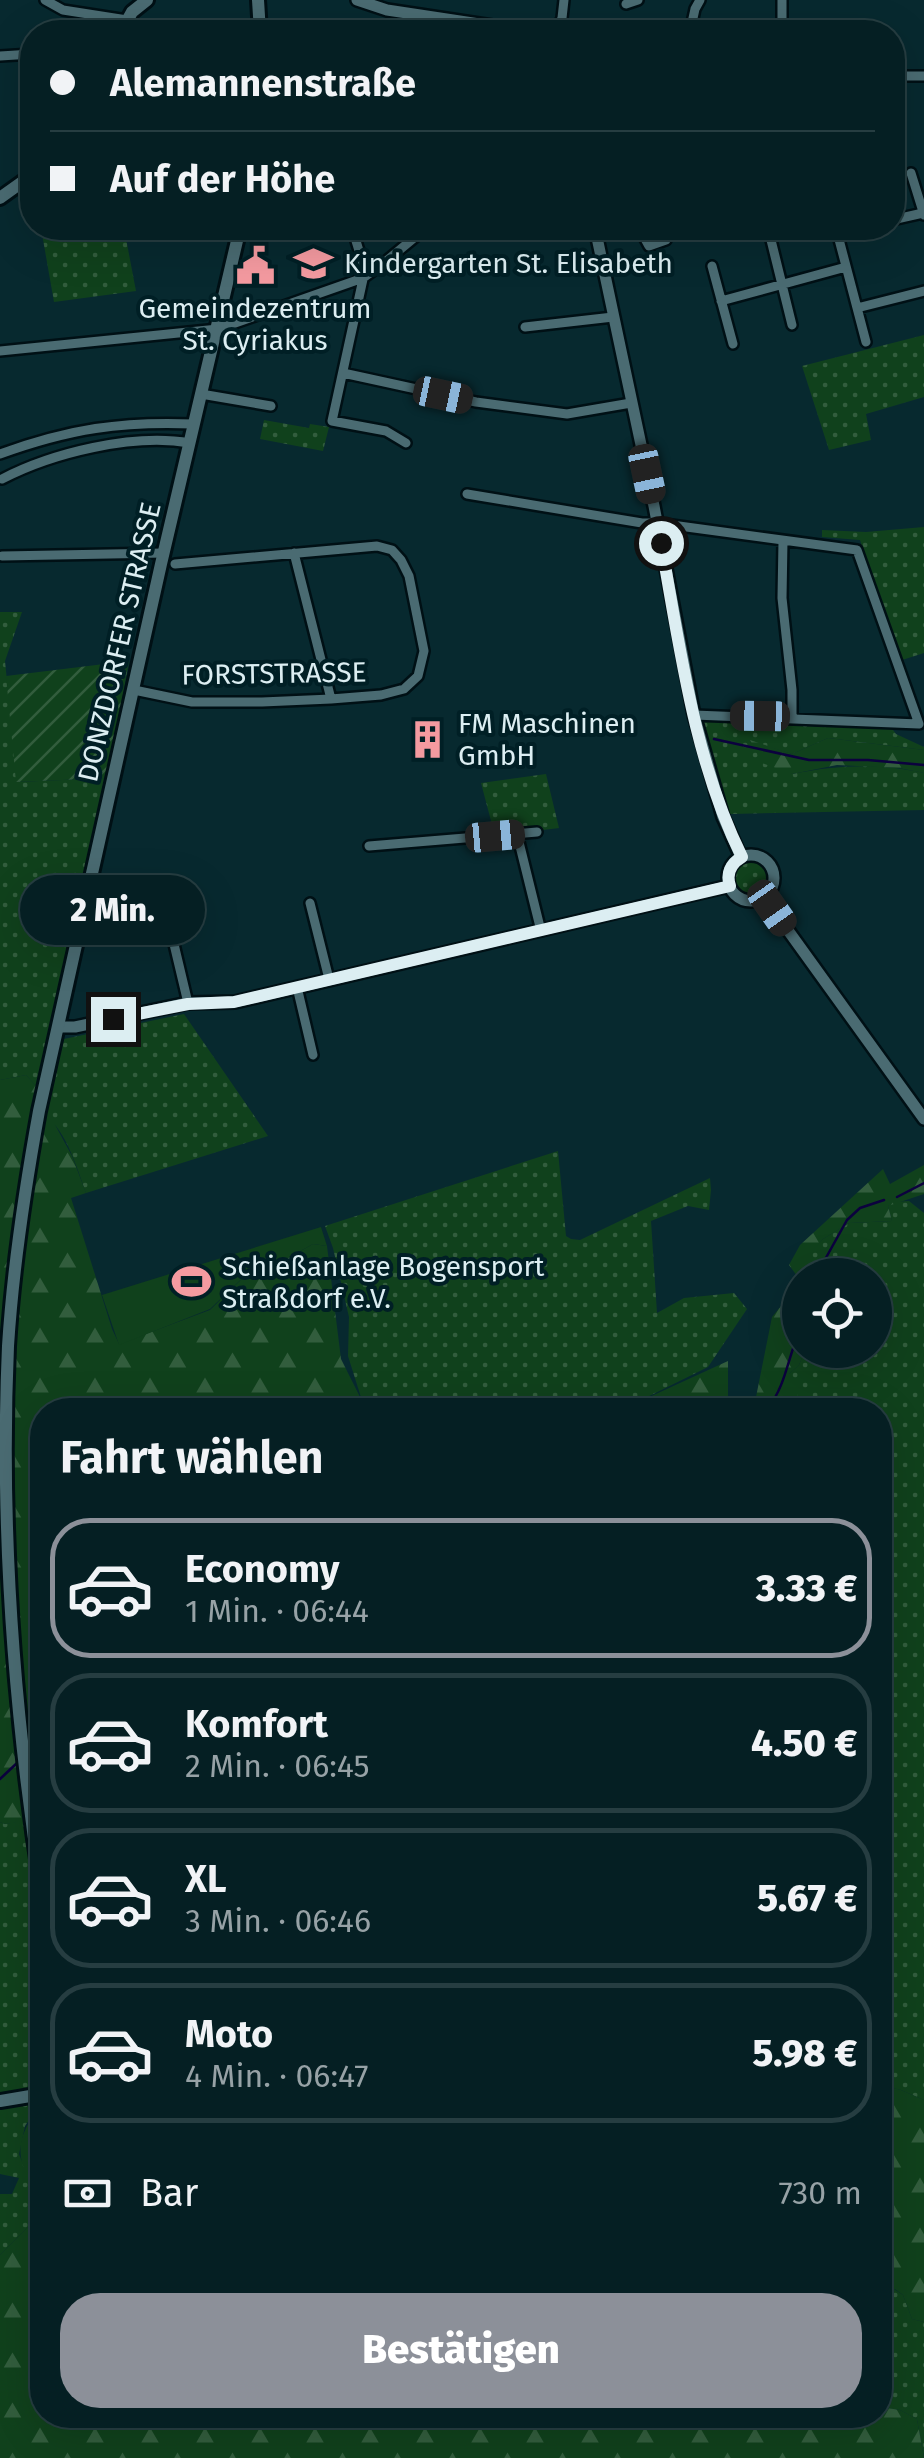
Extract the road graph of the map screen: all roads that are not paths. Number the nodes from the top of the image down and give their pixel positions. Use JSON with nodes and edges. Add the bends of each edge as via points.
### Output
{"nodes":[{"id":1,"x":45,"y":0,"type":"edge"},
{"id":2,"x":147,"y":0,"type":"edge"},
{"id":3,"x":357,"y":0,"type":"edge"},
{"id":4,"x":638,"y":0,"type":"edge"},
{"id":5,"x":626,"y":4,"type":"dead end"},
{"id":6,"x":389,"y":5,"type":"edge"},
{"id":7,"x":101,"y":20,"type":"edge"},
{"id":8,"x":127,"y":20,"type":"edge"},
{"id":9,"x":469,"y":20,"type":"edge"},
{"id":10,"x":911,"y":173,"type":"dead end"},
{"id":11,"x":924,"y":214,"type":"edge"},
{"id":12,"x":237,"y":240,"type":"edge"},
{"id":13,"x":356,"y":240,"type":"edge"},
{"id":14,"x":412,"y":240,"type":"edge"},
{"id":15,"x":597,"y":240,"type":"edge"},
{"id":16,"x":646,"y":240,"type":"edge"},
{"id":17,"x":666,"y":240,"type":"dead end"},
{"id":18,"x":771,"y":240,"type":"dead end"},
{"id":19,"x":839,"y":240,"type":"edge"},
{"id":20,"x":712,"y":266,"type":"dead end"},
{"id":21,"x":846,"y":267,"type":"junction"},
{"id":22,"x":363,"y":278,"type":"junction"},
{"id":23,"x":782,"y":284,"type":"junction"},
{"id":24,"x":924,"y":290,"type":"edge"},
{"id":25,"x":721,"y":301,"type":"junction"},
{"id":26,"x":857,"y":308,"type":"junction"},
{"id":27,"x":613,"y":318,"type":"junction"},
{"id":28,"x":792,"y":325,"type":"dead end"},
{"id":29,"x":526,"y":327,"type":"dead end"},
{"id":30,"x":218,"y":329,"type":"junction"},
{"id":31,"x":866,"y":342,"type":"dead end"},
{"id":32,"x":733,"y":344,"type":"dead end"},
{"id":33,"x":0,"y":351,"type":"edge"},
{"id":34,"x":342,"y":373,"type":"junction"},
{"id":35,"x":201,"y":394,"type":"junction"},
{"id":36,"x":632,"y":403,"type":"junction"},
{"id":37,"x":271,"y":406,"type":"dead end"},
{"id":38,"x":194,"y":424,"type":"junction"},
{"id":39,"x":190,"y":443,"type":"junction"},
{"id":40,"x":406,"y":443,"type":"dead end"},
{"id":41,"x":0,"y":454,"type":"edge"},
{"id":42,"x":2,"y":479,"type":"edge"},
{"id":43,"x":467,"y":494,"type":"dead end"},
{"id":44,"x":657,"y":522,"type":"junction"},
{"id":45,"x":782,"y":541,"type":"junction"},
{"id":46,"x":294,"y":553,"type":"junction"},
{"id":47,"x":2,"y":556,"type":"edge"},
{"id":48,"x":170,"y":558,"type":"junction"},
{"id":49,"x":134,"y":690,"type":"junction"},
{"id":50,"x":331,"y":700,"type":"junction"},
{"id":51,"x":694,"y":715,"type":"junction"},
{"id":52,"x":792,"y":718,"type":"junction"},
{"id":53,"x":537,"y":832,"type":"dead end"},
{"id":54,"x":517,"y":834,"type":"junction"},
{"id":55,"x":369,"y":846,"type":"dead end"},
{"id":56,"x":742,"y":857,"type":"junction"},
{"id":57,"x":730,"y":886,"type":"junction"},
{"id":58,"x":764,"y":897,"type":"junction"},
{"id":59,"x":310,"y":904,"type":"dead end"},
{"id":60,"x":541,"y":931,"type":"junction"},
{"id":61,"x":173,"y":940,"type":"dead end"},
{"id":62,"x":328,"y":979,"type":"junction"},
{"id":63,"x":297,"y":987,"type":"junction"},
{"id":64,"x":188,"y":1004,"type":"junction"},
{"id":65,"x":59,"y":1028,"type":"junction"},
{"id":66,"x":313,"y":1055,"type":"dead end"},
{"id":67,"x":924,"y":1119,"type":"edge"},
{"id":68,"x":30,"y":1807,"type":"edge"},
{"id":69,"x":30,"y":2096,"type":"edge"},
{"id":70,"x":0,"y":2101,"type":"edge"}],
"edges":[{"from":1,"to":7,"type":"street"},
{"from":2,"to":8,"type":"main road"},
{"from":3,"to":6,"type":"street"},
{"from":4,"to":5,"type":"street"},
{"from":6,"to":9,"type":"street"},
{"from":10,"to":11,"type":"street"},
{"from":12,"to":30,"type":"main road","name":"DONZDORFER STRASSE"},
{"from":13,"to":22,"type":"street"},
{"from":14,"to":22,"type":"street"},
{"from":15,"to":27,"type":"street"},
{"from":16,"to":17,"type":"street","via":[[649,246]]},
{"from":18,"to":23,"type":"street"},
{"from":19,"to":21,"type":"street"},
{"from":20,"to":25,"type":"street"},
{"from":21,"to":23,"type":"street"},
{"from":21,"to":26,"type":"street"},
{"from":22,"to":30,"type":"street"},
{"from":22,"to":34,"type":"street"},
{"from":23,"to":25,"type":"street"},
{"from":23,"to":28,"type":"street"},
{"from":24,"to":26,"type":"street"},
{"from":25,"to":32,"type":"street"},
{"from":26,"to":31,"type":"street"},
{"from":27,"to":29,"type":"street"},
{"from":27,"to":36,"type":"street"},
{"from":30,"to":33,"type":"street"},
{"from":30,"to":35,"type":"main road","name":"DONZDORFER STRASSE"},
{"from":34,"to":36,"type":"street","via":[[567,414]]},
{"from":34,"to":40,"type":"street","via":[[332,420],[386,431]]},
{"from":35,"to":37,"type":"street"},
{"from":35,"to":38,"type":"main road","name":"DONZDORFER STRASSE"},
{"from":36,"to":44,"type":"street"},
{"from":38,"to":39,"type":"main road","name":"DONZDORFER STRASSE"},
{"from":38,"to":41,"type":"street","via":[[87,428]]},
{"from":39,"to":42,"type":"street","via":[[92,448],[46,458]]},
{"from":39,"to":48,"type":"main road","name":"DONZDORFER STRASSE"},
{"from":43,"to":44,"type":"street"},
{"from":44,"to":45,"type":"street"},
{"from":44,"to":51,"type":"street"},
{"from":45,"to":52,"type":"street"},
{"from":45,"to":52,"type":"street","via":[[857,550],[919,724]]},
{"from":46,"to":48,"type":"street","name":"FORSTSTRASSE"},
{"from":46,"to":50,"type":"street"},
{"from":46,"to":50,"type":"street","name":"FORSTSTRASSE","via":[[377,546],[392,550],[408,576],[424,651],[418,676],[404,689]]},
{"from":47,"to":48,"type":"street","name":"FORSTSTRASSE"},
{"from":48,"to":49,"type":"main road","name":"DONZDORFER STRASSE"},
{"from":49,"to":50,"type":"street","name":"FORSTSTRASSE","via":[[192,702]]},
{"from":49,"to":65,"type":"main road","name":"DONZDORFER STRASSE"},
{"from":51,"to":52,"type":"street"},
{"from":51,"to":56,"type":"street","via":[[718,802]]},
{"from":53,"to":54,"type":"street"},
{"from":54,"to":55,"type":"street"},
{"from":54,"to":60,"type":"street"},
{"from":56,"to":57,"type":"street","via":[[729,872]]},
{"from":56,"to":58,"type":"street","via":[[756,856],[771,866],[773,885]]},
{"from":57,"to":58,"type":"street","via":[[744,900]]},
{"from":57,"to":60,"type":"street"},
{"from":58,"to":67,"type":"street"},
{"from":59,"to":62,"type":"street"},
{"from":60,"to":62,"type":"street"},
{"from":61,"to":64,"type":"street"},
{"from":62,"to":63,"type":"street"},
{"from":63,"to":64,"type":"street","via":[[234,1002]]},
{"from":63,"to":66,"type":"street"},
{"from":64,"to":65,"type":"street"},
{"from":65,"to":68,"type":"main road","name":"DONZDORFER STRASSE","via":[[31,1156],[8,1346],[8,1572]]},
{"from":69,"to":70,"type":"main road"}]}
